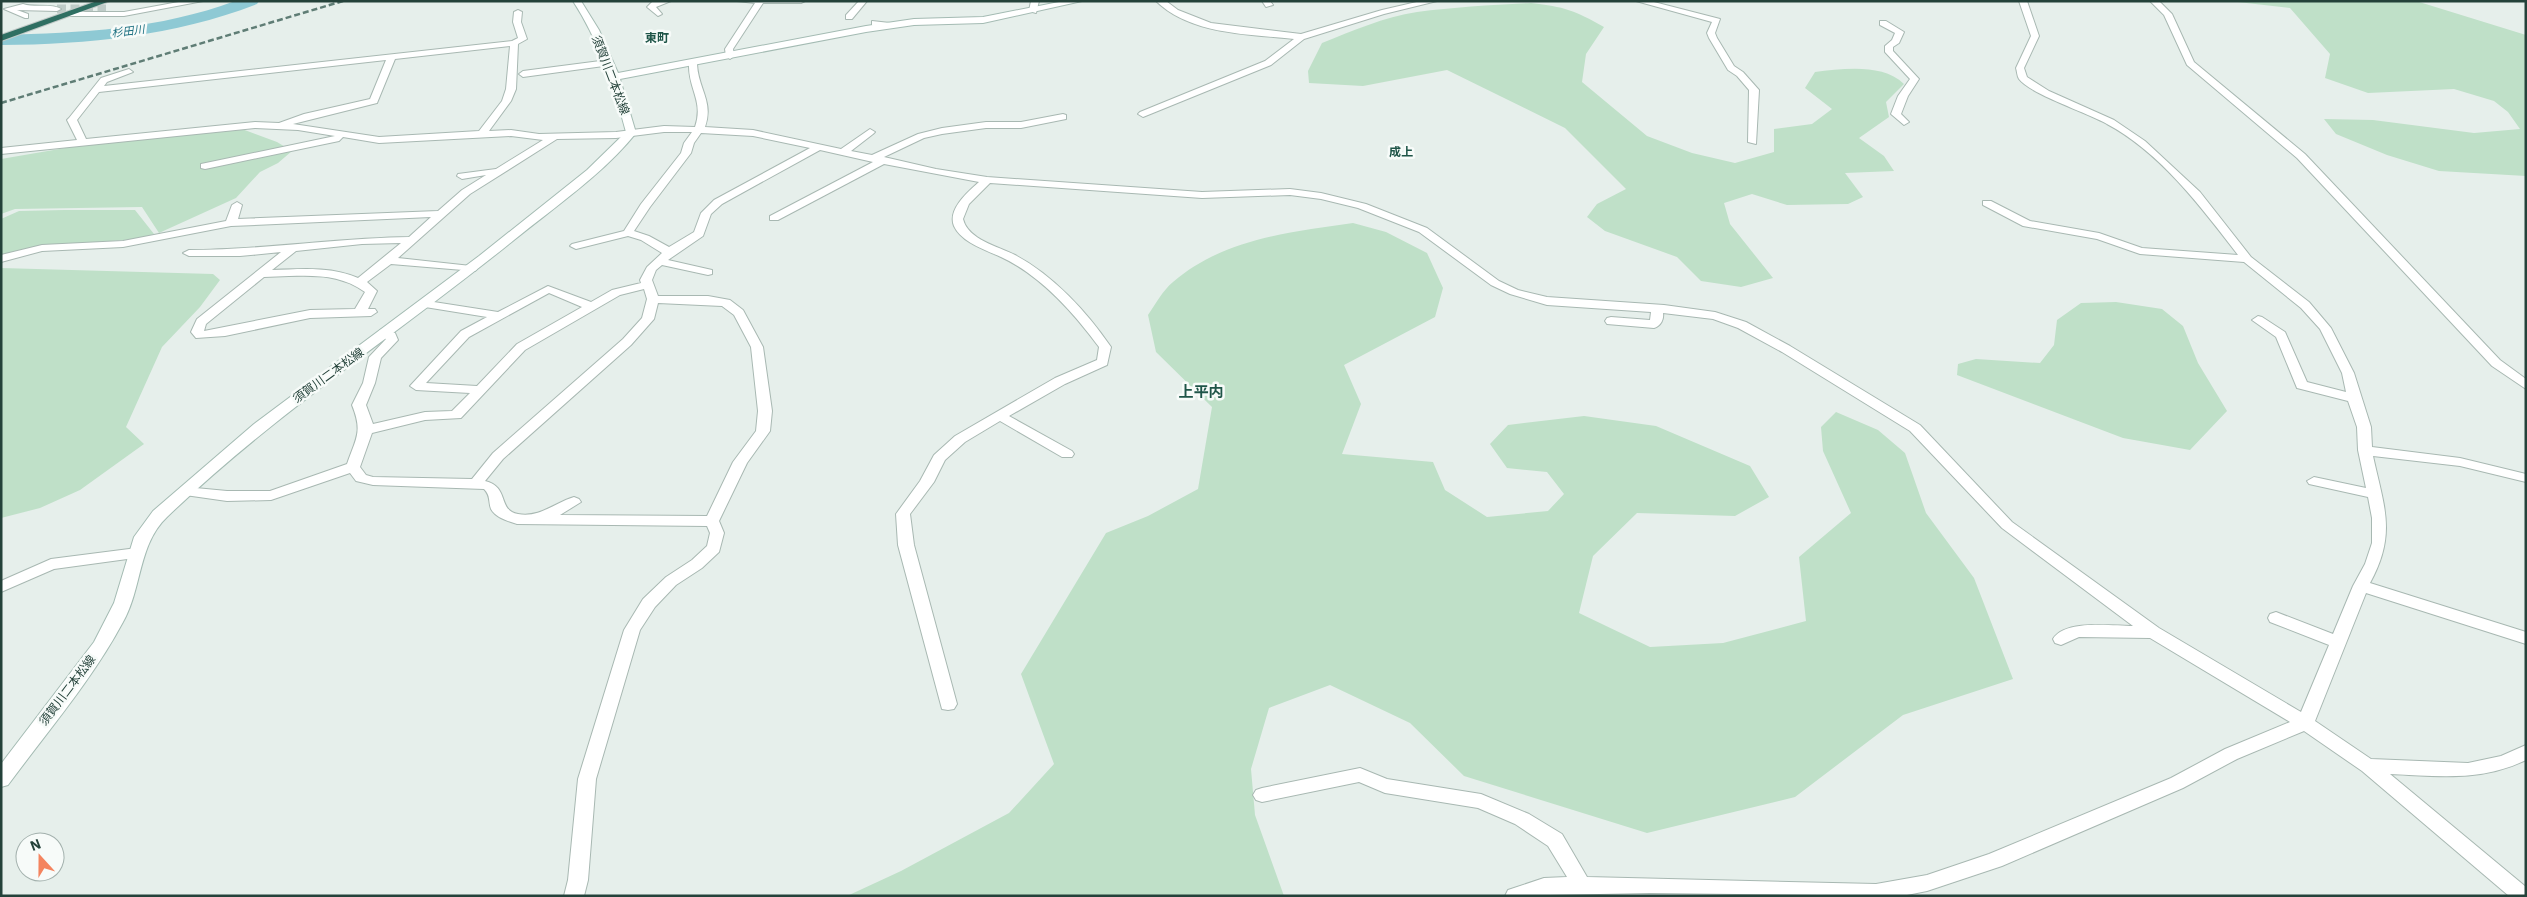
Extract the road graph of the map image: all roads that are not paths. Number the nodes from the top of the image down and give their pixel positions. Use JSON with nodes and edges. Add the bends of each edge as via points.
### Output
{"nodes":[{"id":1,"x":92,"y":1,"type":"edge"},
{"id":2,"x":199,"y":1,"type":"edge"},
{"id":3,"x":578,"y":1,"type":"edge"},
{"id":4,"x":667,"y":1,"type":"edge"},
{"id":5,"x":741,"y":1,"type":"edge"},
{"id":6,"x":801,"y":1,"type":"edge"},
{"id":7,"x":863,"y":1,"type":"edge"},
{"id":8,"x":1078,"y":1,"type":"edge"},
{"id":9,"x":1160,"y":1,"type":"edge"},
{"id":10,"x":1433,"y":1,"type":"edge"},
{"id":11,"x":1640,"y":1,"type":"edge"},
{"id":12,"x":2023,"y":1,"type":"edge"},
{"id":13,"x":2154,"y":1,"type":"edge"},
{"id":14,"x":761,"y":2,"type":"edge"},
{"id":15,"x":106,"y":5,"type":"edge"},
{"id":16,"x":1034,"y":6,"type":"edge"},
{"id":17,"x":160,"y":9,"type":"junction"},
{"id":18,"x":518,"y":12,"type":"dead end"},
{"id":19,"x":55,"y":14,"type":"junction"},
{"id":20,"x":71,"y":14,"type":"junction"},
{"id":21,"x":658,"y":14,"type":"dead end"},
{"id":22,"x":25,"y":16,"type":"junction"},
{"id":23,"x":849,"y":17,"type":"dead end"},
{"id":24,"x":15,"y":19,"type":"dead end"},
{"id":25,"x":875,"y":23,"type":"dead end"},
{"id":26,"x":1883,"y":23,"type":"dead end"},
{"id":27,"x":890,"y":25,"type":"junction"},
{"id":28,"x":1,"y":32,"type":"edge"},
{"id":29,"x":1301,"y":37,"type":"junction"},
{"id":30,"x":1,"y":38,"type":"edge"},
{"id":31,"x":514,"y":43,"type":"junction"},
{"id":32,"x":392,"y":56,"type":"junction"},
{"id":33,"x":730,"y":56,"type":"junction"},
{"id":34,"x":608,"y":63,"type":"junction"},
{"id":35,"x":694,"y":64,"type":"junction"},
{"id":36,"x":129,"y":72,"type":"dead end"},
{"id":37,"x":523,"y":74,"type":"dead end"},
{"id":38,"x":614,"y":77,"type":"junction"},
{"id":39,"x":94,"y":90,"type":"junction"},
{"id":40,"x":1143,"y":114,"type":"dead end"},
{"id":41,"x":1063,"y":117,"type":"dead end"},
{"id":42,"x":1904,"y":122,"type":"dead end"},
{"id":43,"x":280,"y":125,"type":"junction"},
{"id":44,"x":699,"y":130,"type":"junction"},
{"id":45,"x":870,"y":132,"type":"dead end"},
{"id":46,"x":631,"y":133,"type":"junction"},
{"id":47,"x":482,"y":134,"type":"junction"},
{"id":48,"x":347,"y":136,"type":"junction"},
{"id":49,"x":555,"y":137,"type":"junction"},
{"id":50,"x":1753,"y":142,"type":"dead end"},
{"id":51,"x":83,"y":143,"type":"junction"},
{"id":52,"x":819,"y":147,"type":"junction"},
{"id":53,"x":1,"y":151,"type":"edge"},
{"id":54,"x":843,"y":152,"type":"junction"},
{"id":55,"x":879,"y":159,"type":"junction"},
{"id":56,"x":205,"y":166,"type":"dead end"},
{"id":57,"x":500,"y":171,"type":"junction"},
{"id":58,"x":462,"y":176,"type":"dead end"},
{"id":59,"x":987,"y":180,"type":"junction"},
{"id":60,"x":1987,"y":203,"type":"dead end"},
{"id":61,"x":237,"y":205,"type":"dead end"},
{"id":62,"x":440,"y":214,"type":"junction"},
{"id":63,"x":774,"y":218,"type":"dead end"},
{"id":64,"x":231,"y":223,"type":"junction"},
{"id":65,"x":628,"y":233,"type":"junction"},
{"id":66,"x":409,"y":240,"type":"junction"},
{"id":67,"x":576,"y":246,"type":"dead end"},
{"id":68,"x":293,"y":248,"type":"junction"},
{"id":69,"x":189,"y":253,"type":"dead end"},
{"id":70,"x":664,"y":257,"type":"junction"},
{"id":71,"x":1,"y":259,"type":"edge"},
{"id":72,"x":2247,"y":259,"type":"junction"},
{"id":73,"x":389,"y":260,"type":"junction"},
{"id":74,"x":471,"y":269,"type":"junction"},
{"id":75,"x":708,"y":272,"type":"dead end"},
{"id":76,"x":260,"y":274,"type":"junction"},
{"id":77,"x":361,"y":282,"type":"junction"},
{"id":78,"x":647,"y":285,"type":"junction"},
{"id":79,"x":653,"y":298,"type":"junction"},
{"id":80,"x":425,"y":303,"type":"junction"},
{"id":81,"x":590,"y":306,"type":"junction"},
{"id":82,"x":1657,"y":309,"type":"junction"},
{"id":83,"x":497,"y":315,"type":"junction"},
{"id":84,"x":1611,"y":320,"type":"dead end"},
{"id":85,"x":2258,"y":320,"type":"dead end"},
{"id":86,"x":384,"y":333,"type":"junction"},
{"id":87,"x":2526,"y":385,"type":"edge"},
{"id":88,"x":481,"y":390,"type":"junction"},
{"id":89,"x":2354,"y":398,"type":"junction"},
{"id":90,"x":1000,"y":416,"type":"junction"},
{"id":91,"x":366,"y":430,"type":"junction"},
{"id":92,"x":2366,"y":450,"type":"junction"},
{"id":93,"x":1067,"y":454,"type":"dead end"},
{"id":94,"x":353,"y":467,"type":"junction"},
{"id":95,"x":2526,"y":478,"type":"edge"},
{"id":96,"x":2314,"y":481,"type":"dead end"},
{"id":97,"x":476,"y":484,"type":"junction"},
{"id":98,"x":185,"y":491,"type":"junction"},
{"id":99,"x":2374,"y":494,"type":"junction"},
{"id":100,"x":574,"y":502,"type":"dead end"},
{"id":101,"x":539,"y":519,"type":"junction"},
{"id":102,"x":712,"y":521,"type":"junction"},
{"id":103,"x":137,"y":553,"type":"junction"},
{"id":104,"x":2361,"y":586,"type":"junction"},
{"id":105,"x":1,"y":587,"type":"edge"},
{"id":106,"x":2276,"y":618,"type":"dead end"},
{"id":107,"x":2153,"y":632,"type":"junction"},
{"id":108,"x":2526,"y":638,"type":"edge"},
{"id":109,"x":2061,"y":639,"type":"dead end"},
{"id":110,"x":2338,"y":642,"type":"junction"},
{"id":111,"x":948,"y":704,"type":"dead end"},
{"id":112,"x":2304,"y":723,"type":"junction"},
{"id":113,"x":2526,"y":752,"type":"edge"},
{"id":114,"x":2368,"y":766,"type":"junction"},
{"id":115,"x":1,"y":779,"type":"edge"},
{"id":116,"x":1262,"y":795,"type":"dead end"},
{"id":117,"x":1582,"y":885,"type":"junction"},
{"id":118,"x":574,"y":896,"type":"edge"},
{"id":119,"x":1514,"y":896,"type":"edge"},
{"id":120,"x":2523,"y":896,"type":"edge"}],
"edges":[{"from":1,"to":19,"type":"highway"},
{"from":2,"to":17,"type":"street"},
{"from":3,"to":34,"type":"main road","name":"須賀川二本松線"},
{"from":4,"to":21,"type":"street","via":[[651,7]]},
{"from":5,"to":14,"type":"street"},
{"from":6,"to":14,"type":"street"},
{"from":7,"to":23,"type":"street"},
{"from":8,"to":16,"type":"main road"},
{"from":9,"to":29,"type":"street","via":[[1180,16],[1216,26]]},
{"from":10,"to":29,"type":"street","via":[[1382,12]]},
{"from":11,"to":50,"type":"street","via":[[1717,20],[1712,38],[1731,68],[1754,90]]},
{"from":12,"to":72,"type":"street","via":[[2035,36],[2020,68],[2023,78],[2046,93],[2111,122],[2142,143],[2196,194]]},
{"from":13,"to":87,"type":"street","via":[[2168,14],[2190,62],[2301,156],[2496,363]]},
{"from":14,"to":33,"type":"street","via":[[729,50]]},
{"from":15,"to":17,"type":"street"},
{"from":15,"to":20,"type":"highway"},
{"from":16,"to":27,"type":"main road","via":[[983,20]]},
{"from":17,"to":20,"type":"street","via":[[104,15]]},
{"from":18,"to":31,"type":"street","via":[[517,22],[523,39]]},
{"from":19,"to":20,"type":"highway"},
{"from":19,"to":22,"type":"street"},
{"from":19,"to":22,"type":"street","via":[[23,6],[8,10]]},
{"from":19,"to":28,"type":"highway"},
{"from":19,"to":30,"type":"highway"},
{"from":22,"to":24,"type":"street"},
{"from":25,"to":27,"type":"street"},
{"from":26,"to":42,"type":"street","via":[[1900,32],[1889,46],[1889,52],[1916,80],[1903,96],[1896,114]]},
{"from":27,"to":33,"type":"main road"},
{"from":29,"to":40,"type":"street","via":[[1268,64]]},
{"from":31,"to":32,"type":"street"},
{"from":31,"to":47,"type":"street","via":[[506,101]]},
{"from":32,"to":39,"type":"street"},
{"from":32,"to":43,"type":"street","via":[[374,101]]},
{"from":33,"to":35,"type":"main road"},
{"from":34,"to":37,"type":"street"},
{"from":34,"to":38,"type":"main road","name":"須賀川二本松線"},
{"from":35,"to":38,"type":"main road"},
{"from":35,"to":44,"type":"street","via":[[693,74],[704,106]]},
{"from":36,"to":39,"type":"street","via":[[107,78]]},
{"from":38,"to":46,"type":"main road","name":"須賀川二本松線"},
{"from":39,"to":51,"type":"street","via":[[72,120]]},
{"from":41,"to":55,"type":"street","via":[[1021,125],[986,125],[942,131],[921,136]]},
{"from":43,"to":48,"type":"street"},
{"from":43,"to":51,"type":"street","via":[[239,126]]},
{"from":44,"to":46,"type":"street","via":[[664,129]]},
{"from":44,"to":52,"type":"street","via":[[753,133]]},
{"from":44,"to":65,"type":"street","via":[[689,143],[686,154]]},
{"from":45,"to":54,"type":"street"},
{"from":46,"to":49,"type":"street"},
{"from":46,"to":74,"type":"main road","name":"須賀川二本松線","via":[[590,172]]},
{"from":47,"to":48,"type":"street","via":[[380,140]]},
{"from":47,"to":49,"type":"street"},
{"from":48,"to":56,"type":"street"},
{"from":49,"to":57,"type":"street"},
{"from":51,"to":53,"type":"street"},
{"from":52,"to":54,"type":"street"},
{"from":52,"to":70,"type":"street","via":[[718,202],[706,213],[698,234]]},
{"from":54,"to":55,"type":"street"},
{"from":55,"to":59,"type":"street"},
{"from":55,"to":63,"type":"street","via":[[835,187]]},
{"from":57,"to":58,"type":"street"},
{"from":57,"to":62,"type":"street","via":[[466,192]]},
{"from":59,"to":82,"type":"street","via":[[1202,195],[1290,192],[1321,196],[1362,206],[1423,230],[1495,283],[1514,292],[1548,301]]},
{"from":59,"to":90,"type":"street","via":[[965,203],[958,220],[960,228],[969,237],[1040,276],[1092,328],[1105,347],[1103,362],[1060,381]]},
{"from":60,"to":72,"type":"street","via":[[2027,224],[2099,236],[2140,251]]},
{"from":61,"to":64,"type":"street"},
{"from":62,"to":64,"type":"street"},
{"from":62,"to":66,"type":"street"},
{"from":64,"to":71,"type":"street","via":[[123,244],[42,248]]},
{"from":65,"to":67,"type":"street"},
{"from":65,"to":70,"type":"street","via":[[645,238]]},
{"from":66,"to":68,"type":"street"},
{"from":66,"to":73,"type":"street"},
{"from":68,"to":69,"type":"street","via":[[230,254]]},
{"from":68,"to":76,"type":"street"},
{"from":70,"to":75,"type":"street"},
{"from":70,"to":78,"type":"street","via":[[651,269]]},
{"from":72,"to":89,"type":"street","via":[[2305,305],[2325,328],[2348,373]]},
{"from":73,"to":74,"type":"street"},
{"from":73,"to":77,"type":"street"},
{"from":74,"to":80,"type":"main road","name":"須賀川二本松線"},
{"from":76,"to":77,"type":"street","via":[[328,273]]},
{"from":76,"to":77,"type":"street","via":[[201,322],[197,332],[217,334],[310,314],[365,312],[370,291]]},
{"from":78,"to":79,"type":"street"},
{"from":78,"to":81,"type":"street","via":[[616,292]]},
{"from":79,"to":97,"type":"street","via":[[648,319],[627,342],[498,456]]},
{"from":79,"to":102,"type":"street","via":[[726,303],[739,313],[757,347],[765,410],[763,431],[740,462]]},
{"from":80,"to":83,"type":"street"},
{"from":80,"to":86,"type":"main road","name":"須賀川二本松線"},
{"from":81,"to":83,"type":"street","via":[[548,289]]},
{"from":81,"to":88,"type":"street","via":[[522,347]]},
{"from":82,"to":84,"type":"street","via":[[1658,317],[1654,324]]},
{"from":82,"to":107,"type":"street","via":[[1716,316],[1742,325],[1886,408],[1920,433],[2007,525]]},
{"from":83,"to":88,"type":"street","via":[[465,334],[416,386]]},
{"from":85,"to":89,"type":"street","via":[[2281,335],[2302,385]]},
{"from":86,"to":91,"type":"street","via":[[392,340],[375,357],[369,383],[359,405]]},
{"from":86,"to":98,"type":"main road","name":"須賀川二本松線","via":[[259,426]]},
{"from":88,"to":91,"type":"street","via":[[456,415],[425,416]]},
{"from":89,"to":92,"type":"street","via":[[2364,427]]},
{"from":90,"to":93,"type":"street"},
{"from":90,"to":111,"type":"street","via":[[960,440],[939,458],[927,482],[903,514],[906,544]]},
{"from":91,"to":94,"type":"street"},
{"from":92,"to":95,"type":"street","via":[[2460,462]]},
{"from":92,"to":99,"type":"street"},
{"from":94,"to":97,"type":"street","via":[[361,478],[373,481]]},
{"from":94,"to":98,"type":"street","via":[[271,495],[227,496]]},
{"from":96,"to":99,"type":"street"},
{"from":97,"to":101,"type":"street","via":[[489,486],[496,493],[498,508],[506,516]]},
{"from":98,"to":103,"type":"main road","name":"須賀川二本松線","via":[[147,528]]},
{"from":99,"to":104,"type":"street","via":[[2379,518],[2379,543],[2373,564]]},
{"from":100,"to":101,"type":"street"},
{"from":101,"to":102,"type":"street"},
{"from":102,"to":118,"type":"street","via":[[717,533],[714,548],[671,581],[649,603],[632,630],[587,779]]},
{"from":103,"to":105,"type":"street","via":[[51,564]]},
{"from":103,"to":115,"type":"main road","name":"須賀川二本松線","via":[[123,603],[100,647]]},
{"from":104,"to":108,"type":"street"},
{"from":104,"to":110,"type":"street"},
{"from":106,"to":110,"type":"street"},
{"from":107,"to":109,"type":"street","via":[[2077,631]]},
{"from":107,"to":112,"type":"street"},
{"from":110,"to":112,"type":"street"},
{"from":112,"to":114,"type":"street"},
{"from":112,"to":117,"type":"street","via":[[2232,754],[2177,783],[1995,860],[1927,883],[1876,892],[1650,884]]},
{"from":113,"to":114,"type":"street","via":[[2505,762],[2468,770]]},
{"from":114,"to":120,"type":"street"},
{"from":116,"to":117,"type":"street","via":[[1360,774],[1385,786],[1481,802],[1522,819],[1555,840]]},
{"from":117,"to":119,"type":"street","via":[[1544,886]]}]}
